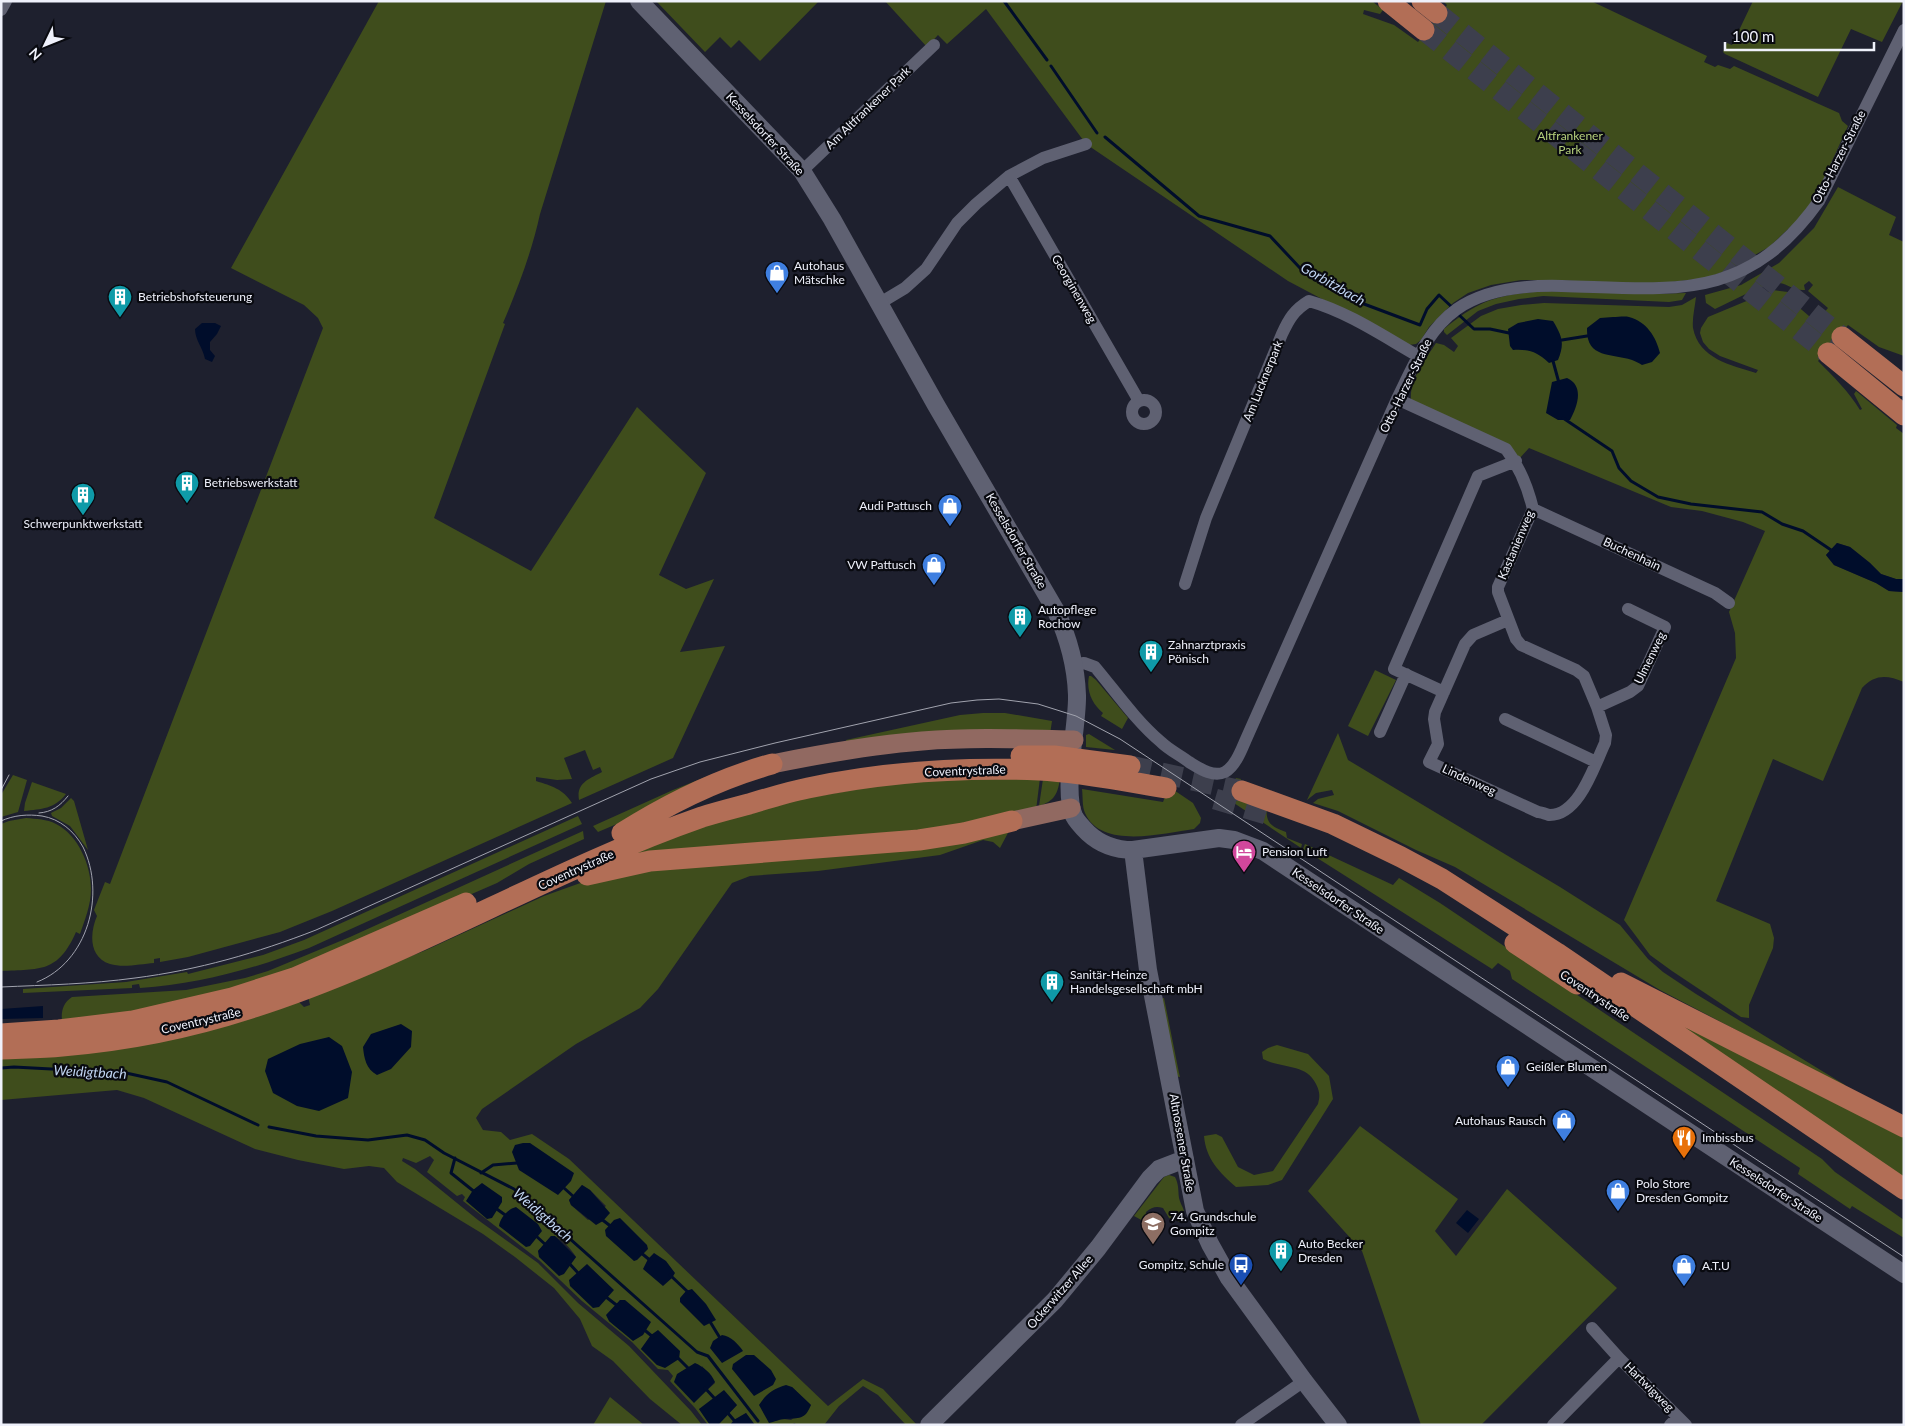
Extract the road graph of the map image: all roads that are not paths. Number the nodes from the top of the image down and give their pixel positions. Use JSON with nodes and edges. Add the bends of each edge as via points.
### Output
{"nodes":[{"id":1,"x":6,"y":1,"type":"edge"},
{"id":2,"x":639,"y":1,"type":"edge"},
{"id":3,"x":1388,"y":1,"type":"edge"},
{"id":4,"x":1,"y":10,"type":"edge"},
{"id":5,"x":1424,"y":30,"type":"tunnel mouth"},
{"id":6,"x":1903,"y":32,"type":"edge"},
{"id":7,"x":934,"y":45,"type":"dead end"},
{"id":8,"x":1086,"y":144,"type":"dead end"},
{"id":9,"x":802,"y":171,"type":"junction"},
{"id":10,"x":1009,"y":176,"type":"junction"},
{"id":11,"x":880,"y":303,"type":"junction"},
{"id":12,"x":1842,"y":337,"type":"tunnel mouth"},
{"id":13,"x":1828,"y":353,"type":"tunnel mouth"},
{"id":14,"x":1418,"y":356,"type":"junction"},
{"id":15,"x":1904,"y":386,"type":"edge"},
{"id":16,"x":1397,"y":399,"type":"junction"},
{"id":17,"x":1139,"y":401,"type":"dead end"},
{"id":18,"x":1904,"y":414,"type":"edge"},
{"id":19,"x":1516,"y":461,"type":"junction"},
{"id":20,"x":1533,"y":509,"type":"junction"},
{"id":21,"x":1185,"y":584,"type":"dead end"},
{"id":22,"x":1729,"y":603,"type":"dead end"},
{"id":23,"x":1628,"y":609,"type":"dead end"},
{"id":24,"x":1508,"y":620,"type":"junction"},
{"id":25,"x":1074,"y":665,"type":"junction"},
{"id":26,"x":1406,"y":674,"type":"junction"},
{"id":27,"x":1444,"y":692,"type":"junction"},
{"id":28,"x":1597,"y":707,"type":"junction"},
{"id":29,"x":1505,"y":720,"type":"dead end"},
{"id":30,"x":1380,"y":732,"type":"dead end"},
{"id":31,"x":1073,"y":743,"type":"junction"},
{"id":32,"x":1596,"y":762,"type":"junction"},
{"id":33,"x":772,"y":764,"type":"joint"},
{"id":34,"x":1130,"y":766,"type":"tunnel mouth"},
{"id":35,"x":1166,"y":788,"type":"dead end"},
{"id":36,"x":1242,"y":791,"type":"tunnel mouth"},
{"id":37,"x":1071,"y":808,"type":"junction"},
{"id":38,"x":1270,"y":815,"type":"tunnel mouth"},
{"id":39,"x":1550,"y":815,"type":"joint"},
{"id":40,"x":1012,"y":821,"type":"joint"},
{"id":41,"x":622,"y":833,"type":"junction"},
{"id":42,"x":1133,"y":850,"type":"junction"},
{"id":43,"x":538,"y":887,"type":"junction"},
{"id":44,"x":1557,"y":953,"type":"junction"},
{"id":45,"x":1,"y":1034,"type":"edge"},
{"id":46,"x":1,"y":1049,"type":"edge"},
{"id":47,"x":1904,"y":1127,"type":"edge"},
{"id":48,"x":1185,"y":1159,"type":"junction"},
{"id":49,"x":1904,"y":1189,"type":"edge"},
{"id":50,"x":1904,"y":1205,"type":"edge"},
{"id":51,"x":1904,"y":1274,"type":"edge"},
{"id":52,"x":1592,"y":1328,"type":"dead end"},
{"id":53,"x":1619,"y":1358,"type":"junction"},
{"id":54,"x":1304,"y":1381,"type":"junction"},
{"id":55,"x":1678,"y":1422,"type":"edge"},
{"id":56,"x":929,"y":1425,"type":"edge"},
{"id":57,"x":1241,"y":1425,"type":"edge"},
{"id":58,"x":1338,"y":1425,"type":"edge"},
{"id":59,"x":1553,"y":1425,"type":"edge"}],
"edges":[{"from":1,"to":4,"type":"street"},
{"from":2,"to":9,"type":"street","name":"Kesselsdorfer Straße"},
{"from":3,"to":5,"type":"highway"},
{"from":6,"to":14,"type":"street","name":"Otto-Harzer-Straße","via":[[1819,201],[1805,221],[1772,253],[1729,277],[1684,287],[1533,286],[1494,292],[1456,309],[1434,331]]},
{"from":7,"to":9,"type":"street","name":"Am Altfrankener Park"},
{"from":8,"to":10,"type":"street","via":[[1043,158]]},
{"from":9,"to":11,"type":"street","name":"Kesselsdorfer Straße"},
{"from":10,"to":11,"type":"street","via":[[957,223],[926,269],[905,288]]},
{"from":10,"to":17,"type":"street","name":"Georginenweg"},
{"from":11,"to":25,"type":"street","name":"Kesselsdorfer Straße","via":[[1056,611]]},
{"from":12,"to":15,"type":"highway"},
{"from":13,"to":18,"type":"highway"},
{"from":14,"to":16,"type":"street","name":"Otto-Harzer-Straße"},
{"from":14,"to":21,"type":"street","name":"Am Lucknerpark","via":[[1341,312],[1309,301],[1299,307],[1282,334],[1217,491]]},
{"from":16,"to":19,"type":"street","name":"Kastanienweg","via":[[1497,443]]},
{"from":16,"to":25,"type":"street","name":"Otto-Harzer-Straße","via":[[1247,737],[1229,770],[1210,773],[1162,744],[1094,667],[1084,663]]},
{"from":19,"to":20,"type":"street","name":"Kastanienweg"},
{"from":19,"to":26,"type":"street","via":[[1478,476],[1394,669]]},
{"from":20,"to":22,"type":"street","name":"Buchenhain","via":[[1715,593]]},
{"from":20,"to":24,"type":"street","name":"Kastanienweg","via":[[1498,587]]},
{"from":23,"to":28,"type":"street","name":"Ulmenweg","via":[[1665,627],[1638,686]]},
{"from":24,"to":27,"type":"street","name":"Lindenweg","via":[[1473,635],[1465,644]]},
{"from":24,"to":28,"type":"street","name":"Kastanienweg","via":[[1521,645],[1584,676]]},
{"from":25,"to":31,"type":"street","name":"Kesselsdorfer Straße","via":[[1077,709]]},
{"from":26,"to":27,"type":"street"},
{"from":26,"to":30,"type":"street"},
{"from":27,"to":39,"type":"street","name":"Lindenweg","via":[[1434,720],[1438,744],[1429,762]]},
{"from":28,"to":32,"type":"street","name":"Kastanienweg","via":[[1606,735]]},
{"from":29,"to":32,"type":"street"},
{"from":31,"to":33,"type":"main road","via":[[1000,738],[922,741]]},
{"from":31,"to":37,"type":"street","name":"Kesselsdorfer Straße"},
{"from":32,"to":39,"type":"street","name":"Kastanienweg","via":[[1578,800],[1563,811]]},
{"from":33,"to":41,"type":"highway","via":[[741,773],[658,810]]},
{"from":34,"to":41,"type":"highway","name":"Coventrystraße","via":[[1054,756],[990,755],[865,764],[807,774],[742,791]]},
{"from":35,"to":43,"type":"highway","name":"Coventrystraße","via":[[1041,770],[970,769],[869,777],[807,788],[704,816]]},
{"from":36,"to":44,"type":"highway","via":[[1333,824],[1402,857]]},
{"from":37,"to":40,"type":"main road"},
{"from":37,"to":42,"type":"street","name":"Kesselsdorfer Straße","via":[[1092,837],[1111,847]]},
{"from":38,"to":50,"type":"highway","name":"Coventrystraße","via":[[1384,863],[1448,898]]},
{"from":40,"to":43,"type":"highway","via":[[919,840],[650,861]]},
{"from":41,"to":45,"type":"highway","name":"Coventrystraße","via":[[294,978],[232,998],[133,1021]]},
{"from":42,"to":48,"type":"street","name":"Altnossener Straße","via":[[1145,953]]},
{"from":42,"to":51,"type":"street","name":"Kesselsdorfer Straße","via":[[1219,838],[1263,851]]},
{"from":43,"to":46,"type":"highway","name":"Coventrystraße","via":[[379,959],[246,1010],[135,1036],[62,1046]]},
{"from":44,"to":47,"type":"highway"},
{"from":44,"to":49,"type":"highway"},
{"from":48,"to":54,"type":"street","name":"Altnossener Straße","via":[[1196,1211],[1210,1244],[1229,1278]]},
{"from":48,"to":56,"type":"street","name":"Ockerwitzer Allee","via":[[1159,1169],[1150,1178],[1055,1300]]},
{"from":52,"to":53,"type":"street","name":"Hartwigweg"},
{"from":53,"to":55,"type":"street","name":"Hartwigweg"},
{"from":53,"to":59,"type":"street","name":"Hartwigweg"},
{"from":54,"to":57,"type":"street"},
{"from":54,"to":58,"type":"street","name":"Altnossener Straße"}]}
